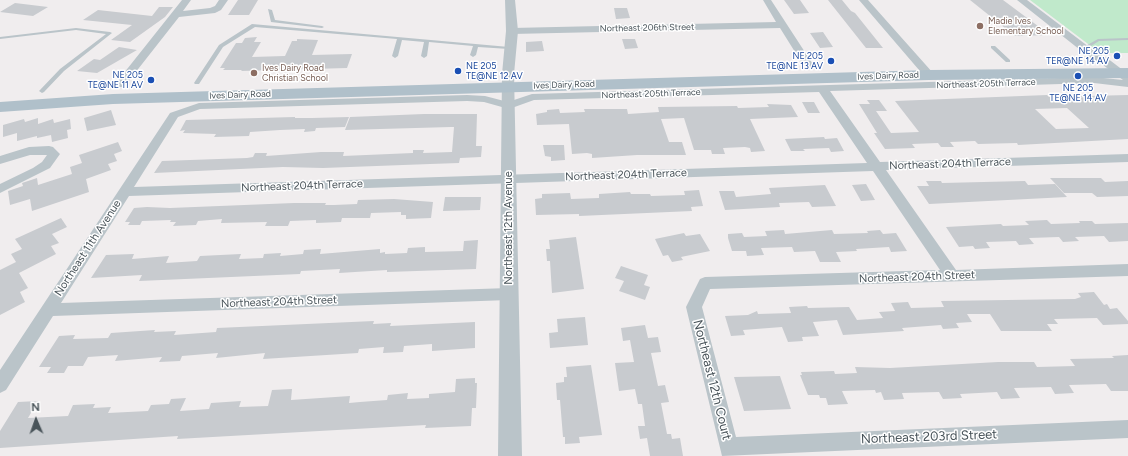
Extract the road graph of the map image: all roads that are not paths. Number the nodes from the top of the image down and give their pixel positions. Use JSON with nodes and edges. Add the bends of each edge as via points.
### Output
{"nodes":[{"id":1,"x":187,"y":0,"type":"edge"},
{"id":2,"x":224,"y":0,"type":"edge"},
{"id":3,"x":510,"y":0,"type":"edge"},
{"id":4,"x":767,"y":0,"type":"edge"},
{"id":5,"x":1021,"y":0,"type":"edge"},
{"id":6,"x":865,"y":1,"type":"edge"},
{"id":7,"x":270,"y":10,"type":"dead end"},
{"id":8,"x":187,"y":13,"type":"junction"},
{"id":9,"x":176,"y":14,"type":"junction"},
{"id":10,"x":783,"y":25,"type":"junction"},
{"id":11,"x":512,"y":31,"type":"junction"},
{"id":12,"x":172,"y":33,"type":"junction"},
{"id":13,"x":160,"y":34,"type":"junction"},
{"id":14,"x":0,"y":38,"type":"edge"},
{"id":15,"x":400,"y":38,"type":"junction"},
{"id":16,"x":1128,"y":39,"type":"edge"},
{"id":17,"x":427,"y":41,"type":"junction"},
{"id":18,"x":476,"y":45,"type":"junction"},
{"id":19,"x":509,"y":47,"type":"junction"},
{"id":20,"x":993,"y":47,"type":"dead end"},
{"id":21,"x":1084,"y":48,"type":"junction"},
{"id":22,"x":474,"y":55,"type":"dead end"},
{"id":23,"x":395,"y":56,"type":"dead end"},
{"id":24,"x":424,"y":56,"type":"dead end"},
{"id":25,"x":1103,"y":60,"type":"junction"},
{"id":26,"x":1008,"y":61,"type":"junction"},
{"id":27,"x":809,"y":66,"type":"junction"},
{"id":28,"x":924,"y":69,"type":"junction"},
{"id":29,"x":1126,"y":74,"type":"edge"},
{"id":30,"x":508,"y":80,"type":"junction"},
{"id":31,"x":196,"y":83,"type":"junction"},
{"id":32,"x":126,"y":85,"type":"junction"},
{"id":33,"x":823,"y":89,"type":"junction"},
{"id":34,"x":42,"y":91,"type":"junction"},
{"id":35,"x":0,"y":94,"type":"edge"},
{"id":36,"x":508,"y":106,"type":"junction"},
{"id":37,"x":0,"y":107,"type":"edge"},
{"id":38,"x":1128,"y":158,"type":"edge"},
{"id":39,"x":0,"y":160,"type":"edge"},
{"id":40,"x":876,"y":166,"type":"junction"},
{"id":41,"x":508,"y":179,"type":"junction"},
{"id":42,"x":0,"y":189,"type":"edge"},
{"id":43,"x":124,"y":192,"type":"junction"},
{"id":44,"x":1128,"y":270,"type":"edge"},
{"id":45,"x":952,"y":276,"type":"junction"},
{"id":46,"x":705,"y":283,"type":"joint"},
{"id":47,"x":509,"y":294,"type":"junction"},
{"id":48,"x":49,"y":310,"type":"junction"},
{"id":49,"x":0,"y":385,"type":"edge"},
{"id":50,"x":1128,"y":429,"type":"edge"},
{"id":51,"x":731,"y":451,"type":"edge"},
{"id":52,"x":510,"y":456,"type":"edge"}],
"edges":[{"from":1,"to":9,"type":"street"},
{"from":2,"to":8,"type":"street","via":[[212,11]]},
{"from":3,"to":11,"type":"street","name":"Northeast 12th Avenue"},
{"from":4,"to":10,"type":"street"},
{"from":5,"to":21,"type":"street"},
{"from":6,"to":28,"type":"street"},
{"from":7,"to":19,"type":"lane","via":[[273,21]]},
{"from":8,"to":9,"type":"street"},
{"from":8,"to":12,"type":"street"},
{"from":9,"to":13,"type":"street"},
{"from":10,"to":11,"type":"street","name":"Northeast 206th Street"},
{"from":10,"to":27,"type":"street"},
{"from":11,"to":19,"type":"street","name":"Northeast 12th Avenue"},
{"from":12,"to":13,"type":"street"},
{"from":12,"to":32,"type":"street"},
{"from":13,"to":32,"type":"street"},
{"from":14,"to":34,"type":"lane","via":[[76,29],[110,33],[62,70]]},
{"from":15,"to":17,"type":"lane"},
{"from":15,"to":23,"type":"lane"},
{"from":15,"to":31,"type":"lane","via":[[254,25],[221,46]]},
{"from":16,"to":21,"type":"lane","via":[[1098,40]]},
{"from":17,"to":18,"type":"lane"},
{"from":17,"to":24,"type":"lane"},
{"from":18,"to":19,"type":"lane"},
{"from":18,"to":22,"type":"lane"},
{"from":19,"to":30,"type":"street","name":"Northeast 12th Avenue"},
{"from":20,"to":26,"type":"lane"},
{"from":21,"to":25,"type":"street"},
{"from":25,"to":26,"type":"main road","name":"Ives Dairy Road"},
{"from":25,"to":29,"type":"main road","name":"Ives Dairy Road"},
{"from":26,"to":28,"type":"main road","name":"Ives Dairy Road"},
{"from":27,"to":28,"type":"main road","name":"Ives Dairy Road"},
{"from":27,"to":30,"type":"main road","name":"Ives Dairy Road"},
{"from":28,"to":29,"type":"main road","name":"Ives Dairy Road"},
{"from":28,"to":30,"type":"main road","name":"Ives Dairy Road"},
{"from":29,"to":33,"type":"street","name":"Northeast 205th Terrace","via":[[1094,80]]},
{"from":30,"to":31,"type":"main road","name":"Ives Dairy Road"},
{"from":30,"to":36,"type":"street","name":"Northeast 12th Avenue"},
{"from":30,"to":37,"type":"main road","name":"Ives Dairy Road"},
{"from":31,"to":32,"type":"main road","name":"Ives Dairy Road"},
{"from":32,"to":34,"type":"main road","name":"Ives Dairy Road"},
{"from":33,"to":36,"type":"street","name":"Northeast 205th Terrace","via":[[532,97]]},
{"from":33,"to":40,"type":"street"},
{"from":34,"to":35,"type":"main road","name":"Ives Dairy Road"},
{"from":36,"to":41,"type":"street","name":"Northeast 12th Avenue"},
{"from":36,"to":43,"type":"street","name":"Northeast 11th Avenue","via":[[485,99],[467,98],[199,106],[174,115]]},
{"from":38,"to":40,"type":"street","name":"Northeast 204th Terrace"},
{"from":39,"to":42,"type":"street","via":[[29,151],[49,150],[54,154],[46,165],[37,171]]},
{"from":40,"to":41,"type":"street","name":"Northeast 204th Terrace"},
{"from":40,"to":45,"type":"street"},
{"from":41,"to":43,"type":"street","name":"Northeast 204th Terrace"},
{"from":41,"to":47,"type":"street","name":"Northeast 12th Avenue"},
{"from":43,"to":48,"type":"street","name":"Northeast 11th Avenue"},
{"from":44,"to":45,"type":"street","name":"Northeast 204th Street"},
{"from":45,"to":46,"type":"street","name":"Northeast 204th Street"},
{"from":46,"to":51,"type":"street","name":"Northeast 12th Court","via":[[694,307]]},
{"from":47,"to":48,"type":"street","name":"Northeast 204th Street"},
{"from":47,"to":52,"type":"street","name":"Northeast 12th Avenue"},
{"from":48,"to":49,"type":"street","name":"Northeast 11th Avenue"},
{"from":50,"to":51,"type":"street","name":"Northeast 203rd Street"}]}
